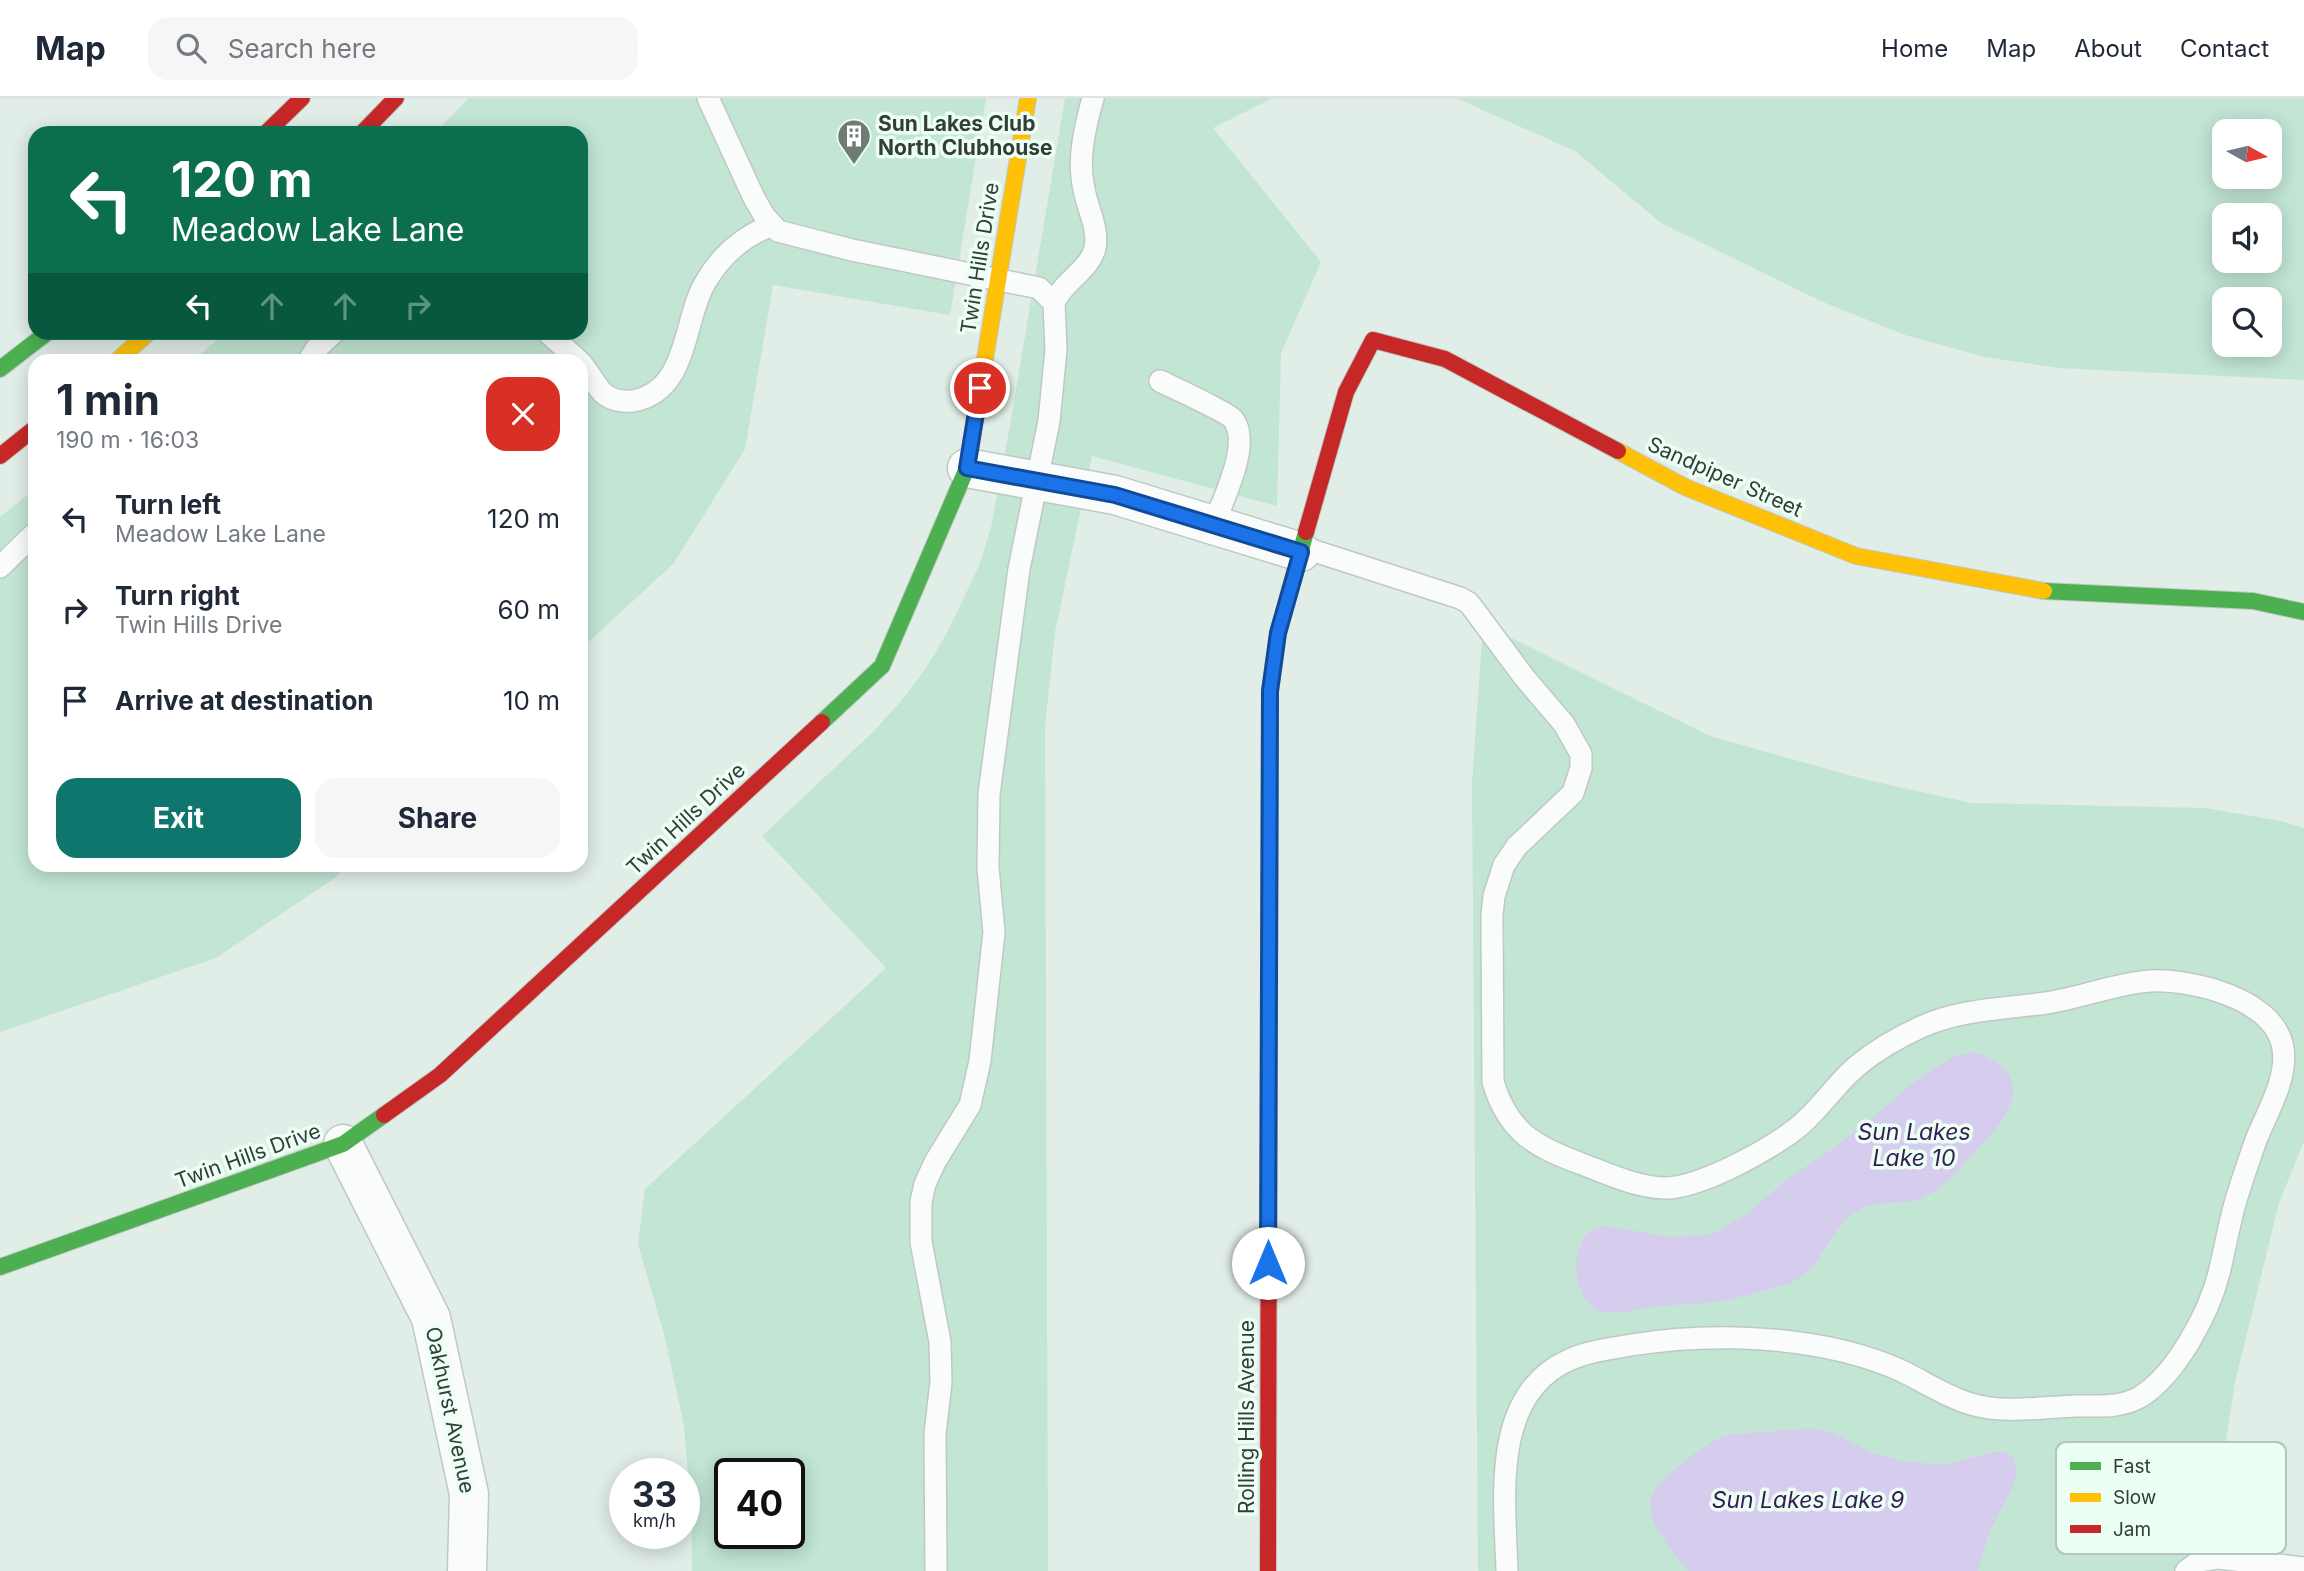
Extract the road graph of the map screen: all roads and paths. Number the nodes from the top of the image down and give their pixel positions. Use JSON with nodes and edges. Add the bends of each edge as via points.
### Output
{"nodes":[{"id":1,"x":302,"y":98,"type":"edge"},
{"id":2,"x":396,"y":98,"type":"edge"},
{"id":3,"x":708,"y":98,"type":"edge"},
{"id":4,"x":1028,"y":98,"type":"edge"},
{"id":5,"x":1093,"y":98,"type":"edge"},
{"id":6,"x":273,"y":126,"type":"edge"},
{"id":7,"x":369,"y":126,"type":"edge"},
{"id":8,"x":772,"y":225,"type":"junction"},
{"id":9,"x":998,"y":281,"type":"junction"},
{"id":10,"x":1054,"y":303,"type":"junction"},
{"id":11,"x":38,"y":340,"type":"edge"},
{"id":12,"x":140,"y":340,"type":"edge"},
{"id":13,"x":326,"y":340,"type":"edge"},
{"id":14,"x":556,"y":340,"type":"edge"},
{"id":15,"x":125,"y":354,"type":"edge"},
{"id":16,"x":313,"y":354,"type":"edge"},
{"id":17,"x":571,"y":354,"type":"edge"},
{"id":18,"x":0,"y":369,"type":"edge"},
{"id":19,"x":588,"y":373,"type":"edge"},
{"id":20,"x":1160,"y":381,"type":"dead end"},
{"id":21,"x":28,"y":434,"type":"edge"},
{"id":22,"x":0,"y":456,"type":"edge"},
{"id":23,"x":967,"y":468,"type":"junction"},
{"id":24,"x":1039,"y":481,"type":"junction"},
{"id":25,"x":1214,"y":524,"type":"junction"},
{"id":26,"x":28,"y":540,"type":"edge"},
{"id":27,"x":1301,"y":549,"type":"junction"},
{"id":28,"x":0,"y":567,"type":"edge"},
{"id":29,"x":2304,"y":612,"type":"edge"},
{"id":30,"x":343,"y":1144,"type":"junction"},
{"id":31,"x":0,"y":1267,"type":"edge"},
{"id":32,"x":2304,"y":1568,"type":"edge"},
{"id":33,"x":467,"y":1571,"type":"edge"},
{"id":34,"x":936,"y":1571,"type":"edge"},
{"id":35,"x":1268,"y":1571,"type":"edge"},
{"id":36,"x":1507,"y":1571,"type":"edge"},
{"id":37,"x":2186,"y":1571,"type":"edge"}],
"edges":[{"from":1,"to":6,"type":"street"},
{"from":2,"to":7,"type":"street"},
{"from":3,"to":8,"type":"lane","via":[[754,198]]},
{"from":4,"to":9,"type":"street","name":"Twin Hills Drive"},
{"from":5,"to":10,"type":"lane","via":[[1082,159],[1083,188],[1096,244]]},
{"from":8,"to":9,"type":"lane","via":[[778,231],[839,247]]},
{"from":8,"to":19,"type":"lane","via":[[736,244],[717,265],[703,286],[678,362],[653,394],[631,401],[611,398]]},
{"from":9,"to":10,"type":"lane","via":[[1039,289]]},
{"from":9,"to":23,"type":"street","name":"Twin Hills Drive"},
{"from":10,"to":24,"type":"lane","via":[[1056,350]]},
{"from":11,"to":18,"type":"street"},
{"from":12,"to":15,"type":"street"},
{"from":13,"to":16,"type":"lane"},
{"from":14,"to":17,"type":"lane"},
{"from":20,"to":25,"type":"lane","via":[[1232,418],[1240,435],[1238,457]]},
{"from":21,"to":22,"type":"street"},
{"from":23,"to":24,"type":"street"},
{"from":23,"to":30,"type":"street","name":"Twin Hills Drive","via":[[882,666],[440,1074]]},
{"from":24,"to":25,"type":"street","via":[[1115,495]]},
{"from":24,"to":34,"type":"lane","via":[[1019,569],[989,794],[988,868],[994,932],[980,1061],[970,1105],[935,1162],[921,1202],[921,1242],[940,1342]]},
{"from":25,"to":27,"type":"street"},
{"from":26,"to":28,"type":"lane"},
{"from":27,"to":29,"type":"street","name":"Sandpiper Street","via":[[1346,391],[1373,340],[1446,359],[1685,487],[1856,556],[2033,590],[2253,601]]},
{"from":27,"to":35,"type":"street","name":"Rolling Hills Avenue","via":[[1278,633],[1270,691]]},
{"from":27,"to":36,"type":"lane","via":[[1469,603],[1564,724],[1581,754],[1573,793],[1517,846],[1504,865],[1492,915],[1493,1082],[1513,1125],[1547,1150],[1641,1185],[1669,1189],[1719,1173],[1776,1143],[1797,1129],[1855,1067],[1915,1029],[1962,1013],[2080,998],[2144,981],[2186,984],[2248,1003],[2264,1014],[2282,1043],[2281,1074],[2243,1175],[2208,1304],[2190,1340],[2162,1377],[2138,1398],[2109,1406],[1976,1406],[1900,1370],[1844,1352],[1738,1338],[1648,1342],[1597,1351],[1567,1360],[1543,1376],[1522,1405],[1511,1436],[1505,1498]]},
{"from":30,"to":31,"type":"street","name":"Twin Hills Drive"},
{"from":30,"to":33,"type":"street","name":"Oakhurst Avenue","via":[[431,1318],[470,1494]]},
{"from":32,"to":37,"type":"lane","via":[[2218,1558],[2200,1561]]}]}
